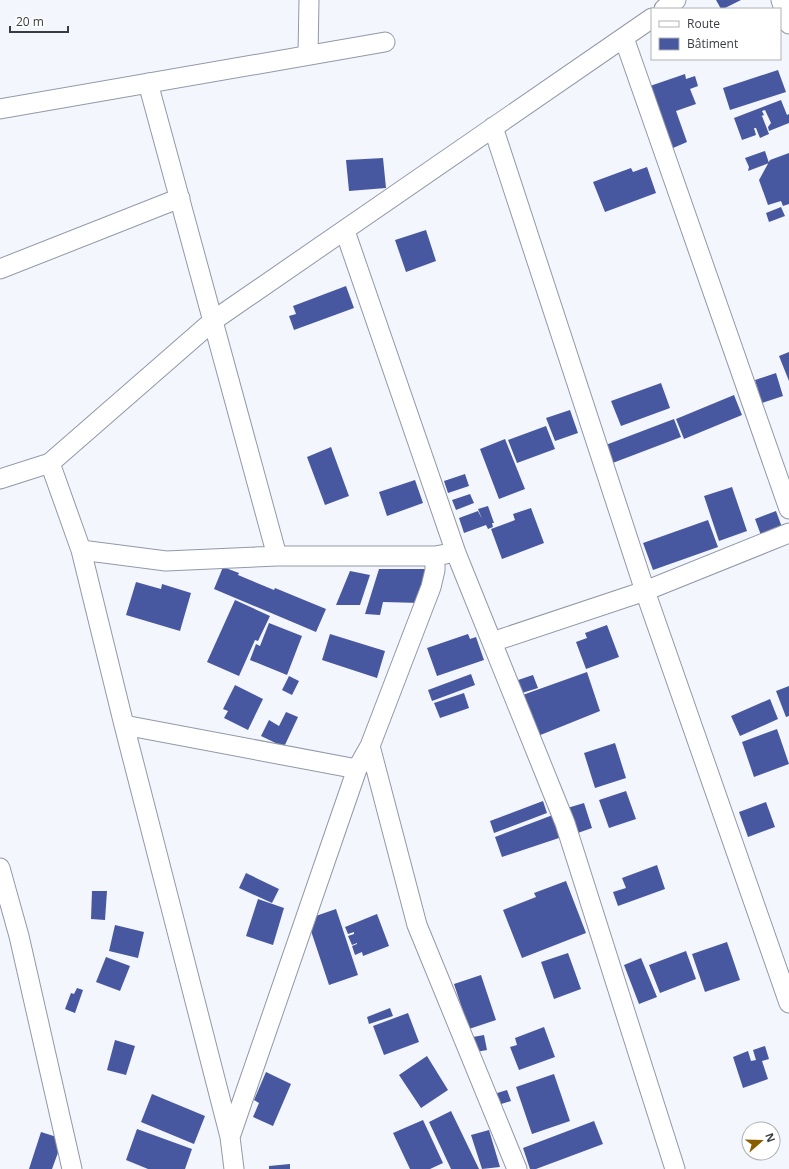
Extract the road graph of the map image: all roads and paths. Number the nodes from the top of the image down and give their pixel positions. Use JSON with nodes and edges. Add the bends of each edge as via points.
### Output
{"nodes":[{"id":1,"x":309,"y":0,"type":"edge"},
{"id":2,"x":676,"y":0,"type":"edge"},
{"id":3,"x":781,"y":0,"type":"edge"},
{"id":4,"x":665,"y":8,"type":"edge"},
{"id":5,"x":651,"y":19,"type":"edge"},
{"id":6,"x":789,"y":24,"type":"edge"},
{"id":7,"x":624,"y":38,"type":"junction"},
{"id":8,"x":385,"y":42,"type":"dead end"},
{"id":9,"x":308,"y":55,"type":"junction"},
{"id":10,"x":148,"y":83,"type":"junction"},
{"id":11,"x":0,"y":109,"type":"edge"},
{"id":12,"x":493,"y":127,"type":"junction"},
{"id":13,"x":180,"y":198,"type":"junction"},
{"id":14,"x":345,"y":231,"type":"junction"},
{"id":15,"x":0,"y":269,"type":"edge"},
{"id":16,"x":214,"y":320,"type":"junction"},
{"id":17,"x":50,"y":463,"type":"junction"},
{"id":18,"x":0,"y":479,"type":"edge"},
{"id":19,"x":789,"y":509,"type":"edge"},
{"id":20,"x":789,"y":533,"type":"edge"},
{"id":21,"x":81,"y":550,"type":"junction"},
{"id":22,"x":456,"y":552,"type":"junction"},
{"id":23,"x":277,"y":556,"type":"junction"},
{"id":24,"x":435,"y":556,"type":"junction"},
{"id":25,"x":645,"y":591,"type":"junction"},
{"id":26,"x":492,"y":642,"type":"junction"},
{"id":27,"x":124,"y":725,"type":"junction"},
{"id":28,"x":370,"y":746,"type":"junction"},
{"id":29,"x":357,"y":769,"type":"junction"},
{"id":30,"x":0,"y":868,"type":"edge"},
{"id":31,"x":789,"y":1003,"type":"edge"},
{"id":32,"x":230,"y":1137,"type":"junction"},
{"id":33,"x":72,"y":1169,"type":"edge"},
{"id":34,"x":234,"y":1169,"type":"edge"},
{"id":35,"x":517,"y":1169,"type":"edge"},
{"id":36,"x":675,"y":1169,"type":"edge"}],
"edges":[{"from":1,"to":9,"type":"street"},
{"from":2,"to":4,"type":"street"},
{"from":3,"to":6,"type":"street"},
{"from":5,"to":7,"type":"street"},
{"from":7,"to":12,"type":"street"},
{"from":7,"to":19,"type":"street"},
{"from":8,"to":9,"type":"street"},
{"from":9,"to":10,"type":"street"},
{"from":10,"to":11,"type":"street"},
{"from":10,"to":13,"type":"street"},
{"from":12,"to":14,"type":"street"},
{"from":12,"to":25,"type":"street"},
{"from":13,"to":15,"type":"street"},
{"from":13,"to":16,"type":"street"},
{"from":14,"to":16,"type":"street"},
{"from":14,"to":22,"type":"street"},
{"from":16,"to":17,"type":"street"},
{"from":16,"to":23,"type":"street"},
{"from":17,"to":18,"type":"street"},
{"from":17,"to":21,"type":"street"},
{"from":20,"to":25,"type":"street"},
{"from":21,"to":23,"type":"street","via":[[166,561]]},
{"from":21,"to":27,"type":"street"},
{"from":22,"to":24,"type":"street"},
{"from":22,"to":26,"type":"street"},
{"from":23,"to":24,"type":"street"},
{"from":24,"to":28,"type":"street","via":[[431,587]]},
{"from":25,"to":26,"type":"street"},
{"from":25,"to":31,"type":"street"},
{"from":26,"to":36,"type":"street","via":[[570,837]]},
{"from":27,"to":29,"type":"street"},
{"from":27,"to":32,"type":"street"},
{"from":28,"to":29,"type":"street"},
{"from":28,"to":35,"type":"street","via":[[417,925]]},
{"from":29,"to":32,"type":"street"},
{"from":30,"to":33,"type":"street","via":[[19,936]]},
{"from":32,"to":34,"type":"street"}]}
